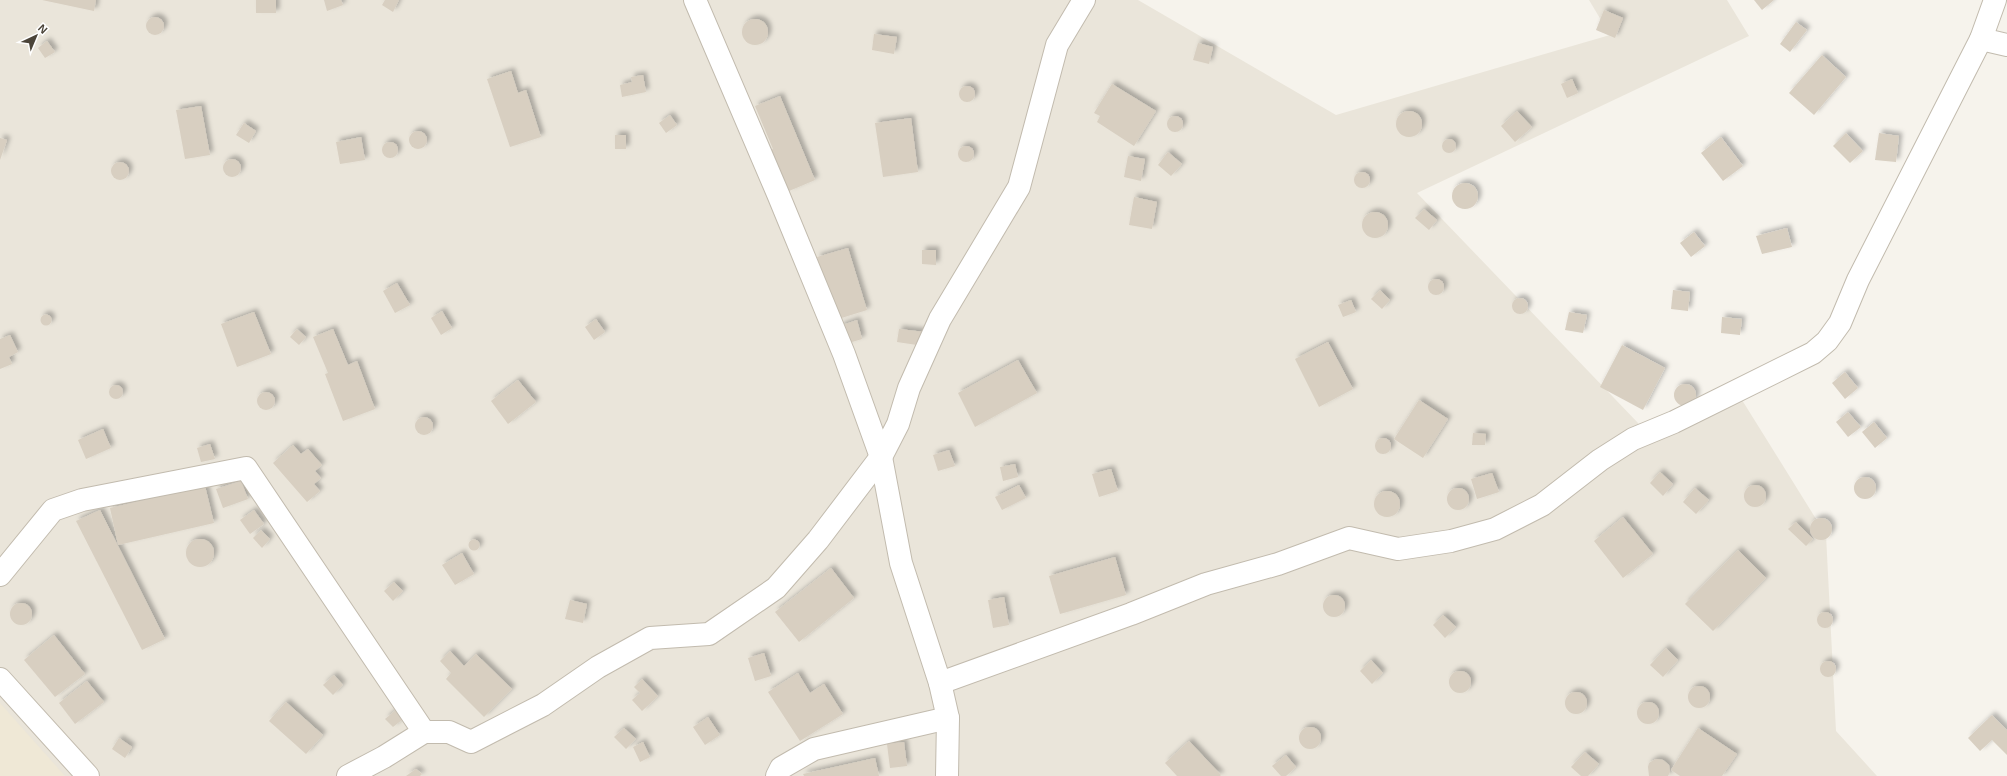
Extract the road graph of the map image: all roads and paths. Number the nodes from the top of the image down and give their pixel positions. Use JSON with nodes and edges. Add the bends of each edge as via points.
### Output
{"nodes":[{"id":1,"x":695,"y":0,"type":"edge"},
{"id":2,"x":1084,"y":0,"type":"edge"},
{"id":3,"x":1995,"y":0,"type":"edge"},
{"id":4,"x":1981,"y":39,"type":"junction"},
{"id":5,"x":2007,"y":45,"type":"edge"},
{"id":6,"x":881,"y":457,"type":"junction"},
{"id":7,"x":0,"y":575,"type":"edge"},
{"id":8,"x":0,"y":679,"type":"edge"},
{"id":9,"x":940,"y":683,"type":"junction"},
{"id":10,"x":948,"y":718,"type":"junction"},
{"id":11,"x":424,"y":732,"type":"junction"},
{"id":12,"x":88,"y":776,"type":"edge"},
{"id":13,"x":348,"y":776,"type":"edge"},
{"id":14,"x":777,"y":776,"type":"edge"},
{"id":15,"x":947,"y":776,"type":"edge"}],
"edges":[{"from":1,"to":6,"type":"street","via":[[844,354]]},
{"from":2,"to":6,"type":"street","via":[[1057,45],[1019,187],[940,318],[909,388],[898,424]]},
{"from":3,"to":4,"type":"street"},
{"from":4,"to":5,"type":"street"},
{"from":4,"to":9,"type":"street","via":[[1858,280],[1840,323],[1827,341],[1813,353],[1674,422],[1633,439],[1600,460],[1542,505],[1495,529],[1451,541],[1398,549],[1349,538],[1278,564],[1206,584]]},
{"from":6,"to":9,"type":"street","via":[[901,563]]},
{"from":6,"to":11,"type":"street","via":[[818,540],[776,588],[708,634],[650,638],[598,666],[543,705],[471,742],[449,732]]},
{"from":7,"to":11,"type":"street","via":[[53,510],[82,500],[246,468]]},
{"from":8,"to":12,"type":"street"},
{"from":9,"to":10,"type":"street"},
{"from":10,"to":14,"type":"street","via":[[814,749],[782,768]]},
{"from":10,"to":15,"type":"street"},
{"from":11,"to":13,"type":"street"}]}
